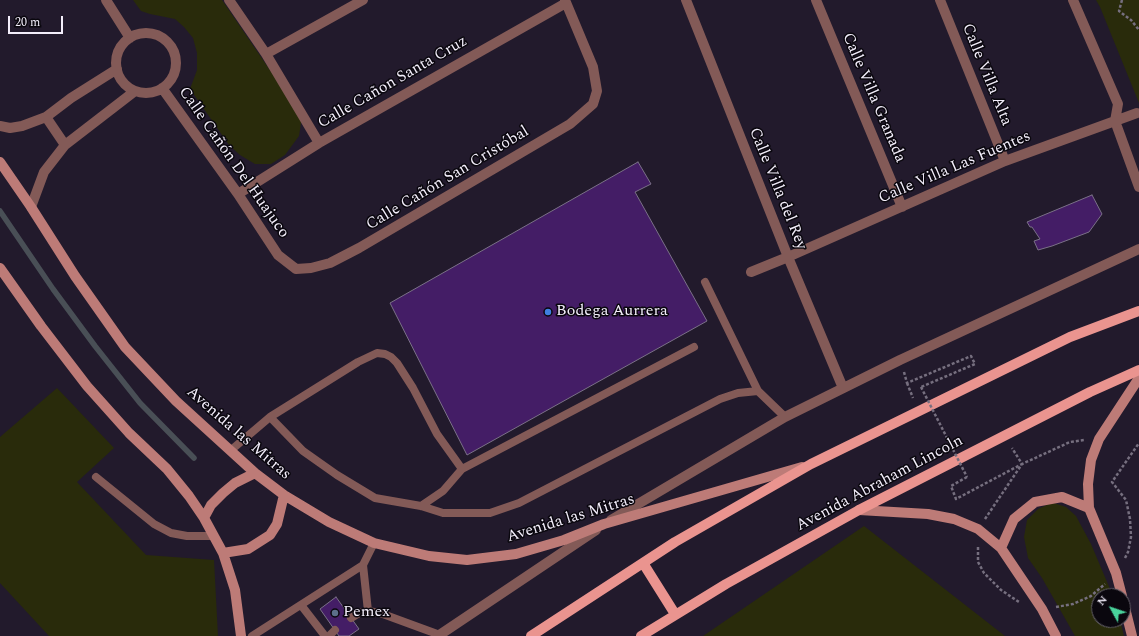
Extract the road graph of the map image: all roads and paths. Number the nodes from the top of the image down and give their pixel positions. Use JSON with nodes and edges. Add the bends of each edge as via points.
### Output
{"nodes":[{"id":1,"x":106,"y":0,"type":"edge"},
{"id":2,"x":229,"y":0,"type":"edge"},
{"id":3,"x":363,"y":0,"type":"edge"},
{"id":4,"x":686,"y":0,"type":"edge"},
{"id":5,"x":816,"y":0,"type":"edge"},
{"id":6,"x":940,"y":0,"type":"edge"},
{"id":7,"x":1073,"y":0,"type":"edge"},
{"id":8,"x":1122,"y":0,"type":"edge"},
{"id":9,"x":565,"y":1,"type":"edge"},
{"id":10,"x":1139,"y":30,"type":"edge"},
{"id":11,"x":130,"y":38,"type":"junction"},
{"id":12,"x":266,"y":54,"type":"junction"},
{"id":13,"x":116,"y":69,"type":"junction"},
{"id":14,"x":162,"y":88,"type":"junction"},
{"id":15,"x":135,"y":91,"type":"junction"},
{"id":16,"x":1118,"y":104,"type":"junction"},
{"id":17,"x":1138,"y":114,"type":"edge"},
{"id":18,"x":46,"y":117,"type":"junction"},
{"id":19,"x":1115,"y":121,"type":"junction"},
{"id":20,"x":0,"y":126,"type":"edge"},
{"id":21,"x":318,"y":143,"type":"junction"},
{"id":22,"x":65,"y":145,"type":"junction"},
{"id":23,"x":1005,"y":161,"type":"junction"},
{"id":24,"x":0,"y":162,"type":"edge"},
{"id":25,"x":1139,"y":187,"type":"edge"},
{"id":26,"x":238,"y":194,"type":"junction"},
{"id":27,"x":31,"y":207,"type":"junction"},
{"id":28,"x":902,"y":207,"type":"junction"},
{"id":29,"x":1139,"y":250,"type":"edge"},
{"id":30,"x":278,"y":255,"type":"joint"},
{"id":31,"x":788,"y":257,"type":"junction"},
{"id":32,"x":0,"y":268,"type":"edge"},
{"id":33,"x":751,"y":272,"type":"dead end"},
{"id":34,"x":705,"y":282,"type":"dead end"},
{"id":35,"x":1139,"y":311,"type":"edge"},
{"id":36,"x":694,"y":347,"type":"dead end"},
{"id":37,"x":900,"y":360,"type":"junction"},
{"id":38,"x":1139,"y":370,"type":"edge"},
{"id":39,"x":1139,"y":378,"type":"edge"},
{"id":40,"x":843,"y":388,"type":"junction"},
{"id":41,"x":758,"y":391,"type":"junction"},
{"id":42,"x":270,"y":417,"type":"junction"},
{"id":43,"x":785,"y":417,"type":"junction"},
{"id":44,"x":1004,"y":435,"type":"junction"},
{"id":45,"x":1100,"y":439,"type":"junction"},
{"id":46,"x":1139,"y":443,"type":"edge"},
{"id":47,"x":230,"y":451,"type":"junction"},
{"id":48,"x":811,"y":464,"type":"junction"},
{"id":49,"x":1022,"y":464,"type":"junction"},
{"id":50,"x":462,"y":469,"type":"junction"},
{"id":51,"x":255,"y":474,"type":"junction"},
{"id":52,"x":96,"y":477,"type":"dead end"},
{"id":53,"x":284,"y":495,"type":"junction"},
{"id":54,"x":421,"y":506,"type":"junction"},
{"id":55,"x":1089,"y":508,"type":"junction"},
{"id":56,"x":859,"y":510,"type":"junction"},
{"id":57,"x":204,"y":518,"type":"junction"},
{"id":58,"x":604,"y":524,"type":"junction"},
{"id":59,"x":978,"y":529,"type":"junction"},
{"id":60,"x":214,"y":536,"type":"junction"},
{"id":61,"x":374,"y":544,"type":"junction"},
{"id":62,"x":1000,"y":548,"type":"junction"},
{"id":63,"x":223,"y":553,"type":"junction"},
{"id":64,"x":643,"y":563,"type":"junction"},
{"id":65,"x":363,"y":565,"type":"junction"},
{"id":66,"x":1116,"y":573,"type":"junction"},
{"id":67,"x":1120,"y":588,"type":"edge"},
{"id":68,"x":301,"y":605,"type":"junction"},
{"id":69,"x":1042,"y":609,"type":"junction"},
{"id":70,"x":368,"y":611,"type":"junction"},
{"id":71,"x":675,"y":614,"type":"junction"},
{"id":72,"x":351,"y":618,"type":"dead end"},
{"id":73,"x":439,"y":635,"type":"edge"},
{"id":74,"x":241,"y":636,"type":"edge"},
{"id":75,"x":252,"y":636,"type":"edge"},
{"id":76,"x":325,"y":636,"type":"edge"},
{"id":77,"x":531,"y":636,"type":"edge"},
{"id":78,"x":641,"y":636,"type":"edge"},
{"id":79,"x":1056,"y":636,"type":"edge"}],
"edges":[{"from":1,"to":11,"type":"street"},
{"from":2,"to":12,"type":"street"},
{"from":3,"to":12,"type":"street"},
{"from":4,"to":31,"type":"street","name":"Calle Villa del Rey"},
{"from":5,"to":28,"type":"street","name":"Calle Villa Granada"},
{"from":6,"to":23,"type":"street","name":"Calle Villa Alta"},
{"from":7,"to":16,"type":"street"},
{"from":8,"to":10,"type":"path","via":[[1119,11]]},
{"from":9,"to":21,"type":"street","name":"Calle Cañon Santa Cruz"},
{"from":9,"to":30,"type":"street","name":"Calle Cañón San Cristóbal","via":[[593,67],[596,91],[593,104],[570,124],[330,263],[296,269]]},
{"from":11,"to":13,"type":"street","via":[[118,52]]},
{"from":11,"to":14,"type":"street","via":[[148,33],[157,35],[171,47],[176,65],[174,74]]},
{"from":12,"to":21,"type":"street"},
{"from":13,"to":15,"type":"street","via":[[120,78]]},
{"from":13,"to":18,"type":"street"},
{"from":14,"to":15,"type":"street","via":[[154,92]]},
{"from":14,"to":26,"type":"street","name":"Calle Cañón Del Huajuco"},
{"from":15,"to":22,"type":"street"},
{"from":16,"to":17,"type":"street"},
{"from":16,"to":19,"type":"street"},
{"from":17,"to":19,"type":"street","name":"Calle Villa Las Fuentes"},
{"from":18,"to":20,"type":"street","via":[[22,126]]},
{"from":18,"to":22,"type":"street"},
{"from":19,"to":23,"type":"street","name":"Calle Villa Las Fuentes"},
{"from":19,"to":25,"type":"street"},
{"from":21,"to":26,"type":"street","name":"Calle Cañon Santa Cruz"},
{"from":22,"to":27,"type":"street","via":[[44,172]]},
{"from":23,"to":28,"type":"street","name":"Calle Villa Las Fuentes"},
{"from":24,"to":27,"type":"street","name":"Avenida las Mitras"},
{"from":26,"to":30,"type":"street","name":"Calle Cañón Del Huajuco"},
{"from":27,"to":47,"type":"street","name":"Avenida las Mitras","via":[[125,347]]},
{"from":28,"to":31,"type":"street","name":"Calle Villa Las Fuentes"},
{"from":29,"to":37,"type":"street"},
{"from":31,"to":33,"type":"street","name":"Calle Villa Las Fuentes"},
{"from":31,"to":40,"type":"street","name":"Calle Villa del Rey"},
{"from":32,"to":57,"type":"street","via":[[87,386],[167,469]]},
{"from":34,"to":41,"type":"lane"},
{"from":35,"to":48,"type":"main road","via":[[1070,337]]},
{"from":36,"to":50,"type":"lane"},
{"from":37,"to":40,"type":"street"},
{"from":37,"to":49,"type":"path","bridge":true,"via":[[907,384],[971,356],[975,364],[921,388],[967,477],[951,486],[956,499]]},
{"from":38,"to":44,"type":"main road","name":"Avenida Abraham Lincoln"},
{"from":39,"to":45,"type":"street"},
{"from":40,"to":43,"type":"street"},
{"from":41,"to":43,"type":"lane"},
{"from":41,"to":54,"type":"lane","via":[[738,393],[720,399],[519,503],[490,513],[443,513]]},
{"from":42,"to":47,"type":"lane"},
{"from":42,"to":50,"type":"lane","via":[[358,362],[377,354],[385,354],[397,363],[437,434]]},
{"from":42,"to":54,"type":"lane","via":[[303,451],[375,498]]},
{"from":43,"to":58,"type":"street"},
{"from":44,"to":49,"type":"path"},
{"from":44,"to":56,"type":"main road","name":"Avenida Abraham Lincoln"},
{"from":45,"to":49,"type":"path","via":[[1070,442]]},
{"from":45,"to":55,"type":"street","via":[[1091,460]]},
{"from":46,"to":66,"type":"path","via":[[1112,482],[1126,500],[1131,537],[1128,552]]},
{"from":47,"to":51,"type":"street","name":"Avenida las Mitras"},
{"from":48,"to":58,"type":"street","name":"Avenida las Mitras"},
{"from":48,"to":64,"type":"main road","via":[[712,520]]},
{"from":49,"to":59,"type":"path"},
{"from":50,"to":54,"type":"lane","via":[[443,491]]},
{"from":51,"to":53,"type":"street","name":"Avenida las Mitras"},
{"from":51,"to":57,"type":"street","via":[[235,483],[223,493],[211,505]]},
{"from":52,"to":60,"type":"lane","via":[[154,524],[171,533]]},
{"from":53,"to":61,"type":"street","name":"Avenida las Mitras","via":[[329,522]]},
{"from":53,"to":63,"type":"street","via":[[277,524],[270,535],[248,549]]},
{"from":55,"to":62,"type":"street","via":[[1062,496],[1035,502],[1014,519]]},
{"from":55,"to":66,"type":"street"},
{"from":56,"to":59,"type":"street","via":[[928,514],[954,519]]},
{"from":56,"to":71,"type":"main road","name":"Avenida Abraham Lincoln"},
{"from":57,"to":60,"type":"street"},
{"from":58,"to":61,"type":"street","name":"Avenida las Mitras","via":[[564,540],[516,554],[467,560],[429,556]]},
{"from":58,"to":73,"type":"street"},
{"from":59,"to":62,"type":"street"},
{"from":59,"to":69,"type":"path","via":[[978,562],[984,573],[1018,602]]},
{"from":60,"to":63,"type":"street"},
{"from":61,"to":65,"type":"lane"},
{"from":62,"to":69,"type":"street"},
{"from":63,"to":74,"type":"street","via":[[235,590]]},
{"from":64,"to":71,"type":"main road"},
{"from":64,"to":77,"type":"main road"},
{"from":65,"to":68,"type":"lane"},
{"from":65,"to":70,"type":"lane"},
{"from":66,"to":67,"type":"street"},
{"from":66,"to":69,"type":"path","via":[[1091,596],[1073,604]]},
{"from":68,"to":75,"type":"lane"},
{"from":68,"to":76,"type":"lane"},
{"from":69,"to":79,"type":"street"},
{"from":70,"to":72,"type":"lane"},
{"from":70,"to":73,"type":"lane"},
{"from":71,"to":78,"type":"main road","name":"Avenida Abraham Lincoln"}]}
